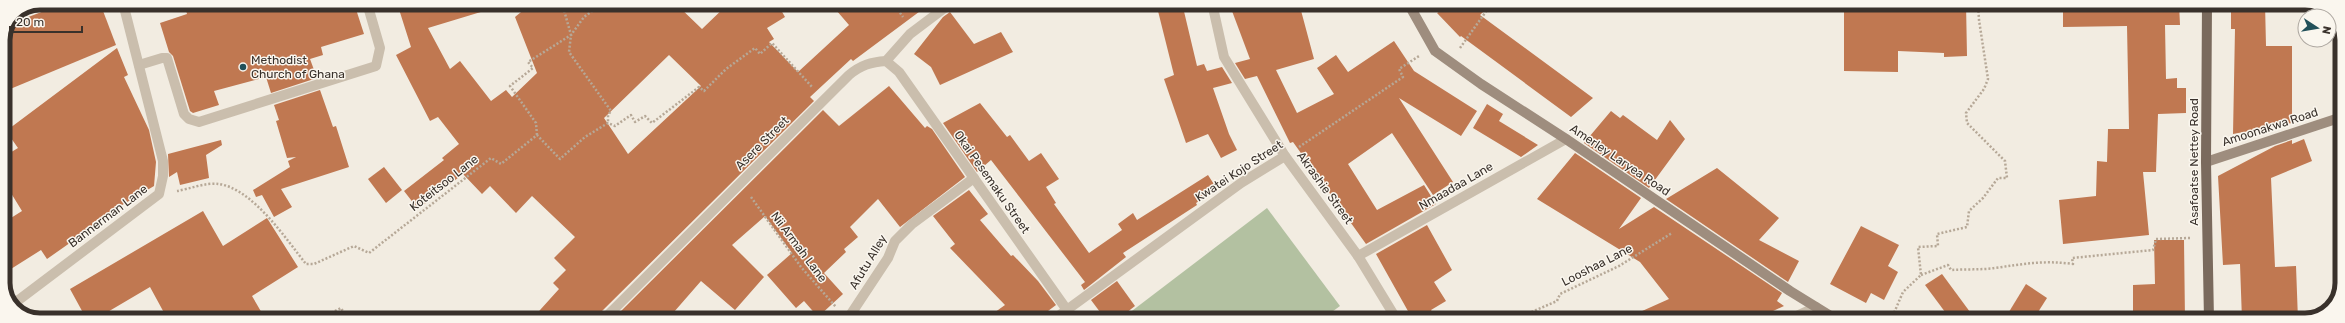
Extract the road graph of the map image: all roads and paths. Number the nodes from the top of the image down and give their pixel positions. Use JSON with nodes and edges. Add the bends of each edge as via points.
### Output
{"nodes":[{"id":1,"x":125,"y":10,"type":"edge"},
{"id":2,"x":369,"y":10,"type":"edge"},
{"id":3,"x":564,"y":10,"type":"edge"},
{"id":4,"x":594,"y":10,"type":"edge"},
{"id":5,"x":942,"y":10,"type":"edge"},
{"id":6,"x":1214,"y":10,"type":"edge"},
{"id":7,"x":1412,"y":10,"type":"edge"},
{"id":8,"x":1487,"y":10,"type":"edge"},
{"id":9,"x":1978,"y":10,"type":"edge"},
{"id":10,"x":2207,"y":10,"type":"edge"},
{"id":11,"x":571,"y":35,"type":"junction"},
{"id":12,"x":1432,"y":46,"type":"junction"},
{"id":13,"x":886,"y":61,"type":"junction"},
{"id":14,"x":1450,"y":61,"type":"junction"},
{"id":15,"x":139,"y":65,"type":"junction"},
{"id":16,"x":824,"y":100,"type":"junction"},
{"id":17,"x":2335,"y":119,"type":"edge"},
{"id":18,"x":608,"y":123,"type":"junction"},
{"id":19,"x":537,"y":135,"type":"junction"},
{"id":20,"x":1566,"y":139,"type":"junction"},
{"id":21,"x":1285,"y":156,"type":"junction"},
{"id":22,"x":2206,"y":162,"type":"junction"},
{"id":23,"x":974,"y":178,"type":"junction"},
{"id":24,"x":740,"y":183,"type":"junction"},
{"id":25,"x":159,"y":194,"type":"junction"},
{"id":26,"x":1686,"y":220,"type":"junction"},
{"id":27,"x":2208,"y":238,"type":"junction"},
{"id":28,"x":1358,"y":256,"type":"junction"},
{"id":29,"x":1921,"y":275,"type":"junction"},
{"id":30,"x":17,"y":302,"type":"edge"},
{"id":31,"x":1816,"y":307,"type":"junction"},
{"id":32,"x":1066,"y":309,"type":"junction"},
{"id":33,"x":331,"y":313,"type":"edge"},
{"id":34,"x":344,"y":313,"type":"edge"},
{"id":35,"x":610,"y":313,"type":"edge"},
{"id":36,"x":842,"y":313,"type":"edge"},
{"id":37,"x":852,"y":313,"type":"edge"},
{"id":38,"x":1061,"y":313,"type":"edge"},
{"id":39,"x":1069,"y":313,"type":"edge"},
{"id":40,"x":1393,"y":313,"type":"edge"},
{"id":41,"x":1529,"y":313,"type":"edge"},
{"id":42,"x":1803,"y":313,"type":"edge"},
{"id":43,"x":1826,"y":313,"type":"edge"},
{"id":44,"x":1894,"y":313,"type":"edge"},
{"id":45,"x":2210,"y":313,"type":"edge"}],
"edges":[{"from":1,"to":15,"type":"street","name":"Bannerman Lane"},
{"from":2,"to":15,"type":"street","via":[[380,48],[376,66],[199,122],[189,119],[184,114],[166,58]]},
{"from":3,"to":11,"type":"path"},
{"from":4,"to":11,"type":"path","via":[[584,17]]},
{"from":5,"to":13,"type":"street","via":[[910,34]]},
{"from":6,"to":21,"type":"street","name":"Akrashie Street","via":[[1224,57]]},
{"from":7,"to":12,"type":"street","name":"Amerley Laryea Road"},
{"from":8,"to":14,"type":"path"},
{"from":9,"to":29,"type":"path","via":[[1988,79],[1984,89],[1966,113],[1967,123],[2005,161],[2007,178],[1998,178],[1969,211],[1967,227],[1937,234],[1938,246],[1918,247]]},
{"from":10,"to":22,"type":"main road","name":"Asafoatse Nettey Road"},
{"from":11,"to":18,"type":"path","via":[[569,52],[611,111]]},
{"from":11,"to":19,"type":"path","via":[[528,62],[533,68],[510,86],[536,123]]},
{"from":12,"to":14,"type":"street","name":"Amerley Laryea Road"},
{"from":12,"to":21,"type":"path","name":"Kwatei Kojo Street","via":[[1399,69],[1403,77]]},
{"from":13,"to":16,"type":"street","name":"Asere Street","via":[[860,66]]},
{"from":13,"to":23,"type":"street","name":"Okai Pesemaku Street","via":[[899,72]]},
{"from":14,"to":20,"type":"street","name":"Amerley Laryea Road"},
{"from":15,"to":25,"type":"street","name":"Bannerman Lane","via":[[163,161]]},
{"from":16,"to":18,"type":"path","via":[[772,43],[760,54],[755,48],[726,69],[704,91],[699,87],[652,123],[645,116],[635,122],[631,115],[615,126]]},
{"from":16,"to":24,"type":"street","name":"Asere Street"},
{"from":17,"to":22,"type":"street","name":"Amoonakwa Road"},
{"from":18,"to":19,"type":"path","via":[[584,137],[560,159]]},
{"from":19,"to":25,"type":"path","name":"Koteitsoo Lane","via":[[501,164],[491,158],[369,253],[354,246],[314,264],[306,264],[270,218],[234,188],[218,184]]},
{"from":20,"to":26,"type":"street","name":"Amerley Laryea Road"},
{"from":20,"to":28,"type":"street","name":"Nmaadaa Lane"},
{"from":21,"to":28,"type":"street","name":"Akrashie Street"},
{"from":21,"to":32,"type":"street","name":"Kwatei Kojo Street","via":[[1241,183]]},
{"from":22,"to":27,"type":"main road","name":"Asafoatse Nettey Road"},
{"from":23,"to":32,"type":"street","name":"Okai Pesemaku Street"},
{"from":23,"to":37,"type":"street","name":"Afutu Alley","via":[[912,224],[895,241],[888,258]]},
{"from":24,"to":35,"type":"street","name":"Asere Street"},
{"from":24,"to":36,"type":"path","name":"Nii Armah Lane","via":[[801,267]]},
{"from":25,"to":30,"type":"street","name":"Bannerman Lane"},
{"from":26,"to":31,"type":"street","name":"Amerley Laryea Road"},
{"from":26,"to":41,"type":"path","name":"Looshaa Lane","via":[[1674,232],[1619,266],[1560,294],[1556,301]]},
{"from":27,"to":29,"type":"path","via":[[2156,239],[2153,250],[2072,258],[2073,264],[2050,260],[1995,268],[1951,270],[1948,265]]},
{"from":27,"to":45,"type":"main road","name":"Asafoatse Nettey Road"},
{"from":28,"to":40,"type":"street","name":"Akrashie Street"},
{"from":29,"to":44,"type":"path","via":[[1903,292]]},
{"from":31,"to":42,"type":"street"},
{"from":31,"to":43,"type":"street","name":"Amerley Laryea Road"},
{"from":32,"to":38,"type":"street","name":"Kwatei Kojo Street"},
{"from":32,"to":39,"type":"street","name":"Okai Pesemaku Street"},
{"from":33,"to":34,"type":"path","via":[[341,308]]}]}
